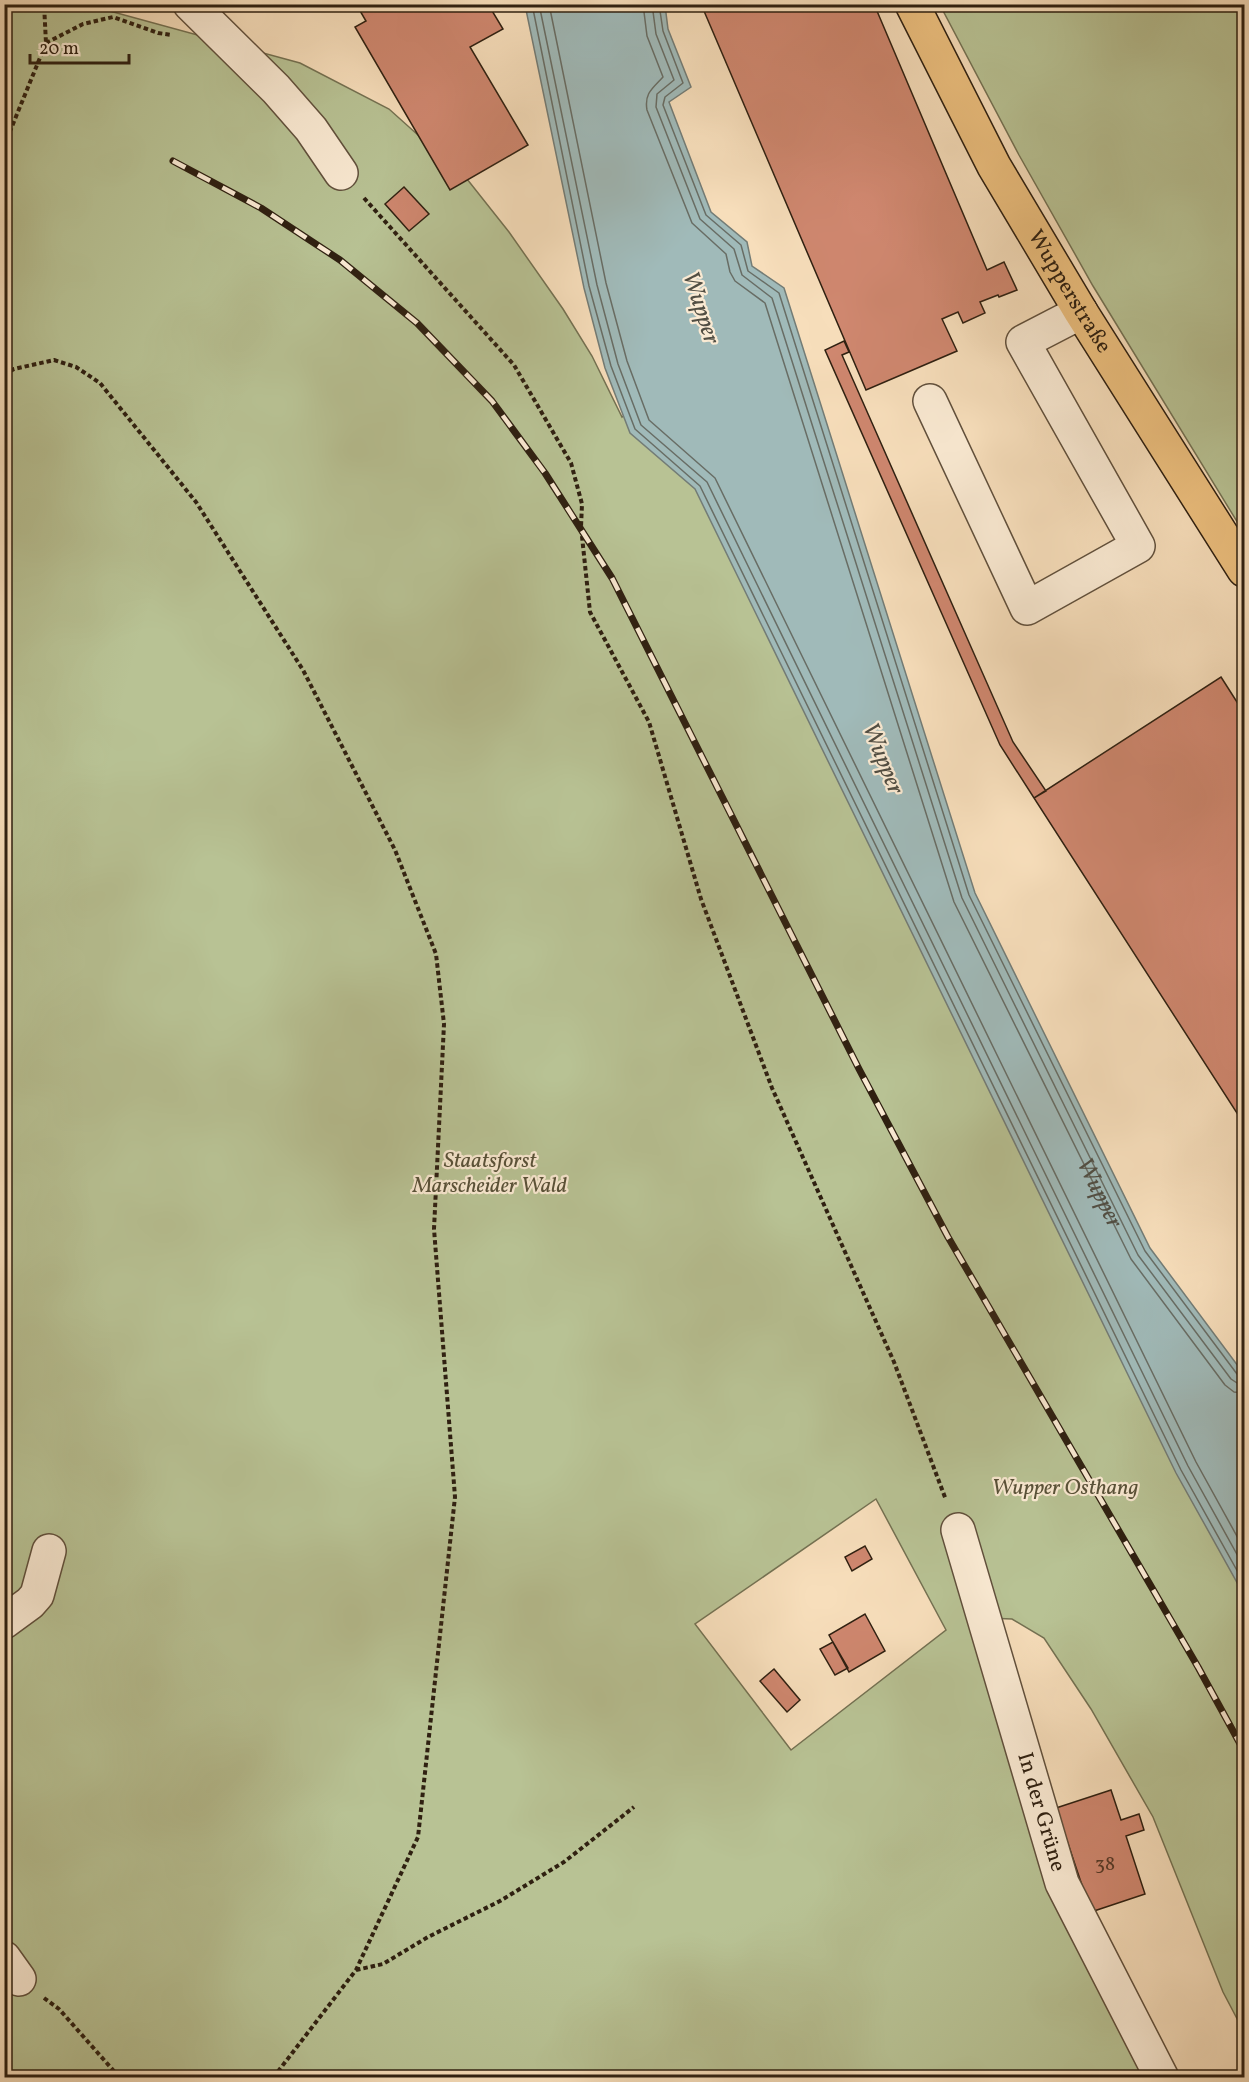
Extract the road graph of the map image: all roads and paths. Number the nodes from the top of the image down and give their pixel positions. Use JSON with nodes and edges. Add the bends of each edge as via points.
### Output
{"nodes":[{"id":1,"x":44,"y":4,"type":"edge"},
{"id":2,"x":190,"y":4,"type":"edge"},
{"id":3,"x":912,"y":4,"type":"edge"},
{"id":4,"x":229,"y":42,"type":"junction"},
{"id":5,"x":46,"y":43,"type":"junction"},
{"id":6,"x":4,"y":146,"type":"edge"},
{"id":7,"x":341,"y":173,"type":"joint"},
{"id":8,"x":1081,"y":312,"type":"junction"},
{"id":9,"x":4,"y":375,"type":"edge"},
{"id":10,"x":930,"y":402,"type":"dead end"},
{"id":11,"x":1245,"y":570,"type":"edge"},
{"id":12,"x":958,"y":1530,"type":"joint"},
{"id":13,"x":49,"y":1551,"type":"dead end"},
{"id":14,"x":4,"y":1622,"type":"edge"},
{"id":15,"x":634,"y":1807,"type":"dead end"},
{"id":16,"x":12,"y":1968,"type":"edge"},
{"id":17,"x":356,"y":1970,"type":"junction"},
{"id":18,"x":120,"y":2078,"type":"edge"},
{"id":19,"x":273,"y":2078,"type":"edge"},
{"id":20,"x":1162,"y":2078,"type":"edge"}],
"edges":[{"from":1,"to":5,"type":"path"},
{"from":2,"to":4,"type":"street"},
{"from":3,"to":8,"type":"main road","name":"Wupperstraße","via":[[994,166]]},
{"from":4,"to":5,"type":"path","via":[[158,33],[113,17],[83,24]]},
{"from":4,"to":7,"type":"street","via":[[304,121]]},
{"from":5,"to":6,"type":"path"},
{"from":7,"to":12,"type":"path","via":[[514,365],[571,463],[582,504],[590,612],[649,722],[701,899],[772,1088],[894,1362]]},
{"from":8,"to":10,"type":"street","via":[[1023,342],[1138,546],[1028,608]]},
{"from":8,"to":11,"type":"main road","name":"Wupperstraße"},
{"from":9,"to":17,"type":"path","via":[[54,360],[76,367],[100,383],[196,502],[303,670],[395,850],[436,954],[444,1024],[434,1229],[455,1497],[418,1837]]},
{"from":12,"to":20,"type":"street","name":"In der Grüne","via":[[1062,1883]]},
{"from":13,"to":14,"type":"street","via":[[37,1595]]},
{"from":15,"to":17,"type":"path","via":[[564,1862],[500,1901],[383,1964]]},
{"from":16,"to":18,"type":"path","via":[[58,2009]]},
{"from":17,"to":19,"type":"path"}]}
